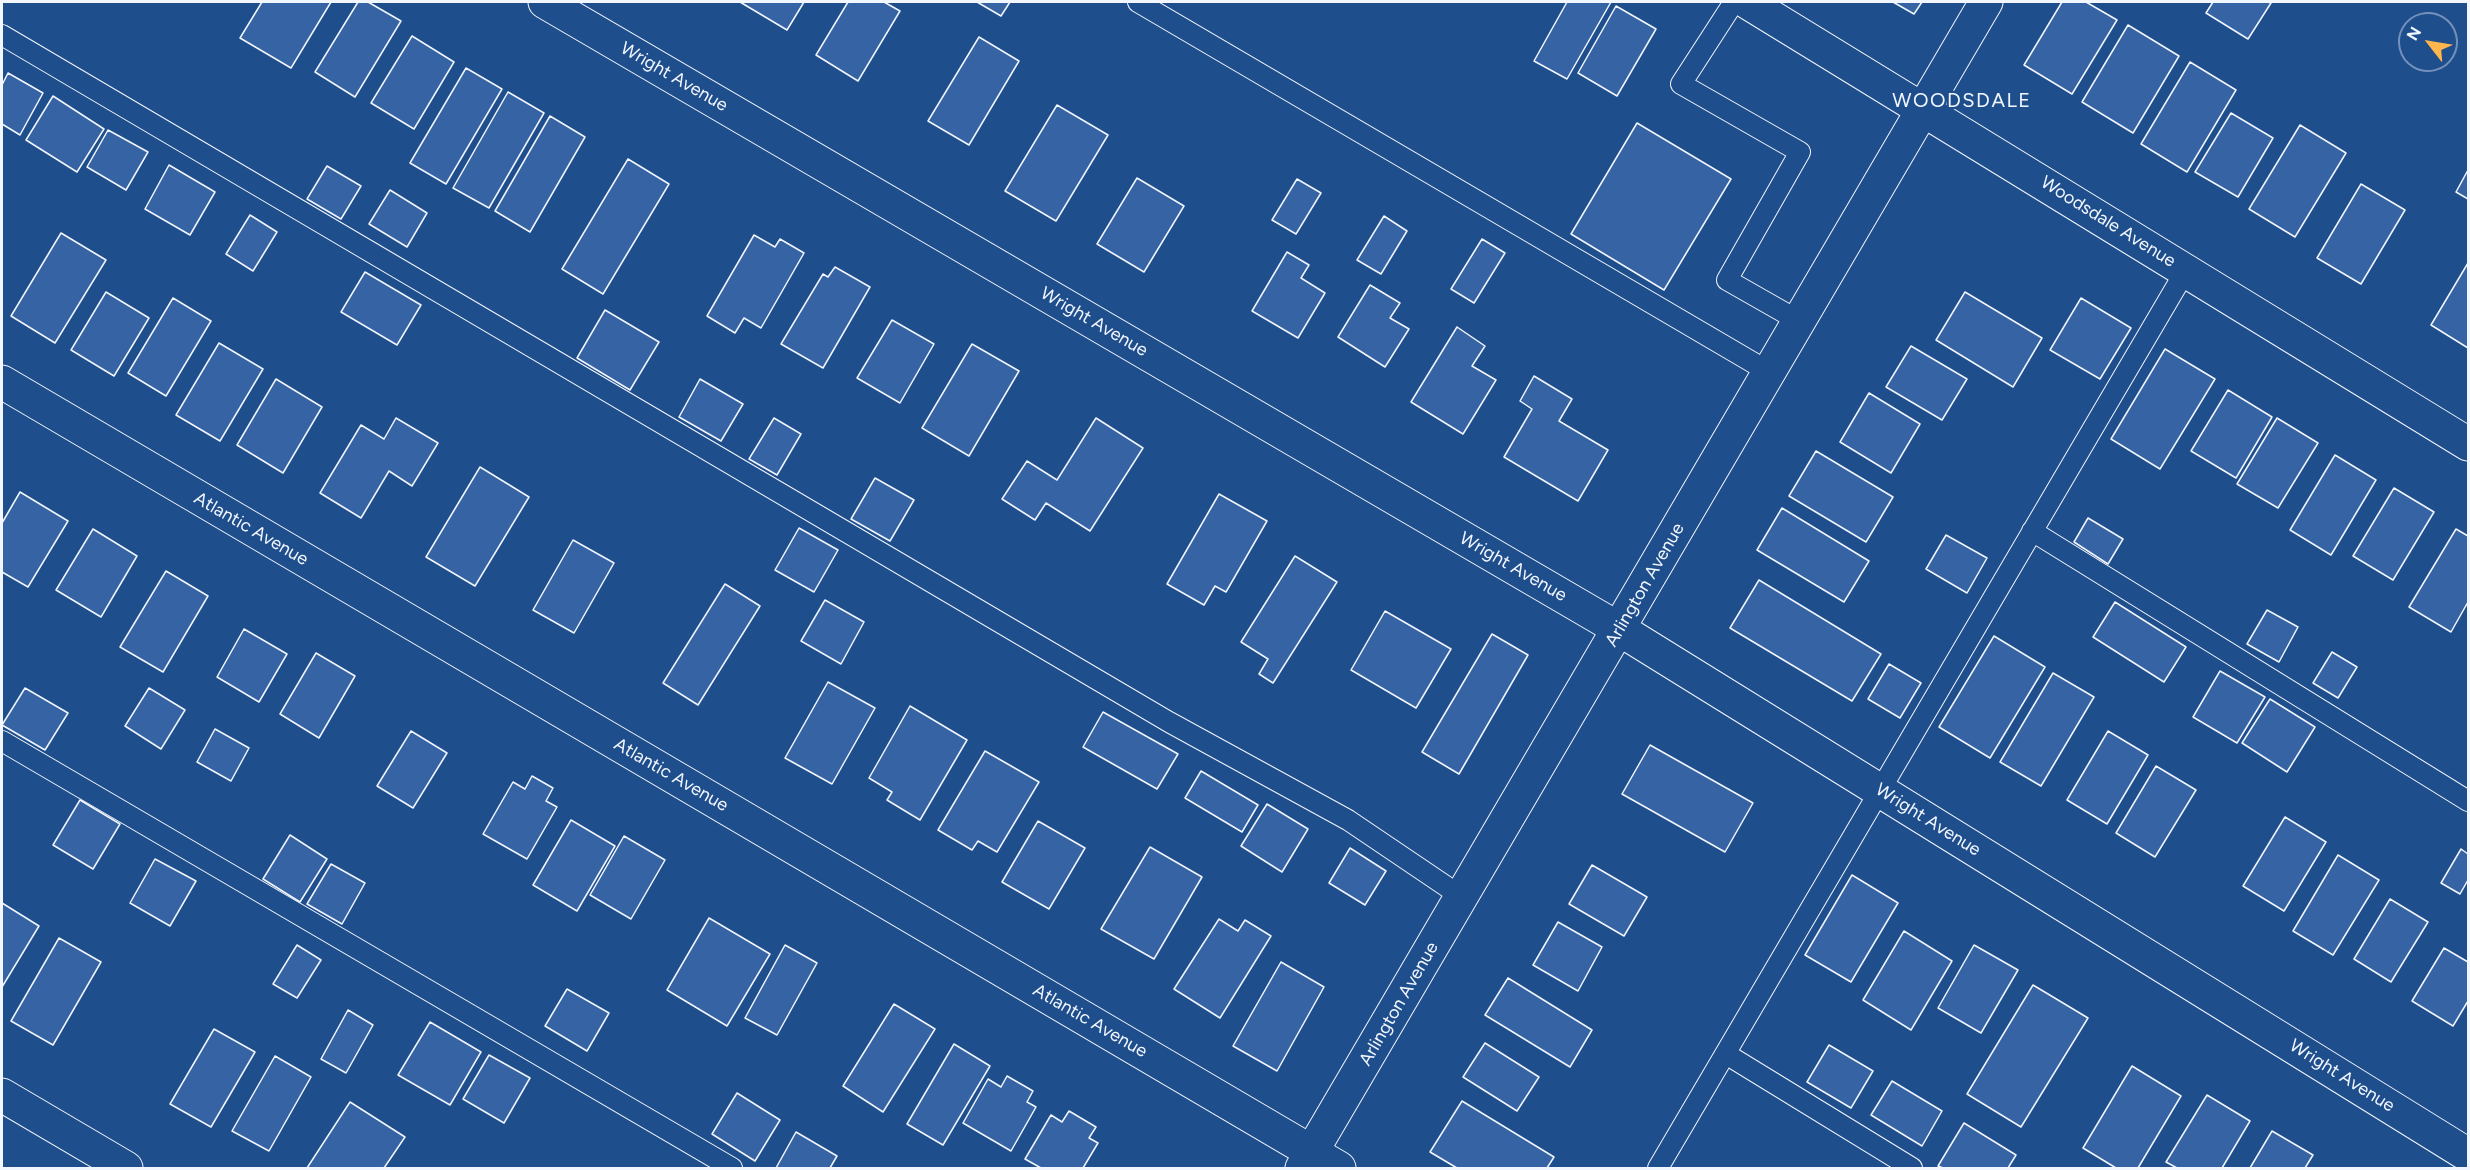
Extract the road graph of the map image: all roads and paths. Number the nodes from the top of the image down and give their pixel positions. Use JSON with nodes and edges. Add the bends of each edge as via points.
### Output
{"nodes":[{"id":1,"x":545,"y":2,"type":"edge"},
{"id":2,"x":1138,"y":2,"type":"edge"},
{"id":3,"x":1734,"y":2,"type":"edge"},
{"id":4,"x":1747,"y":2,"type":"edge"},
{"id":5,"x":1986,"y":2,"type":"edge"},
{"id":6,"x":2,"y":35,"type":"edge"},
{"id":7,"x":1924,"y":108,"type":"junction"},
{"id":8,"x":2186,"y":270,"type":"junction"},
{"id":9,"x":1799,"y":321,"type":"junction"},
{"id":10,"x":1769,"y":372,"type":"junction"},
{"id":11,"x":2,"y":382,"type":"edge"},
{"id":12,"x":2469,"y":444,"type":"edge"},
{"id":13,"x":2032,"y":531,"type":"junction"},
{"id":14,"x":1619,"y":629,"type":"junction"},
{"id":15,"x":2,"y":741,"type":"edge"},
{"id":16,"x":1880,"y":790,"type":"junction"},
{"id":17,"x":2469,"y":801,"type":"edge"},
{"id":18,"x":1462,"y":897,"type":"junction"},
{"id":19,"x":1726,"y":1054,"type":"junction"},
{"id":20,"x":2,"y":1095,"type":"edge"},
{"id":21,"x":2469,"y":1155,"type":"edge"},
{"id":22,"x":1318,"y":1163,"type":"edge"},
{"id":23,"x":126,"y":1168,"type":"edge"},
{"id":24,"x":732,"y":1168,"type":"edge"},
{"id":25,"x":1659,"y":1168,"type":"edge"},
{"id":26,"x":1912,"y":1168,"type":"edge"}],
"edges":[{"from":1,"to":14,"type":"street","name":"Wright Avenue"},
{"from":2,"to":10,"type":"lane"},
{"from":3,"to":9,"type":"lane","via":[[1681,84],[1800,152],[1727,280]]},
{"from":4,"to":7,"type":"street","name":"Woodsdale Avenue"},
{"from":5,"to":7,"type":"street","name":"Arlington Avenue"},
{"from":6,"to":18,"type":"lane","via":[[1169,722],[1348,820]]},
{"from":7,"to":8,"type":"street","name":"Woodsdale Avenue"},
{"from":7,"to":9,"type":"street","name":"Arlington Avenue"},
{"from":8,"to":12,"type":"street","name":"Woodsdale Avenue"},
{"from":8,"to":13,"type":"lane"},
{"from":9,"to":10,"type":"street","name":"Arlington Avenue"},
{"from":10,"to":14,"type":"street","name":"Arlington Avenue"},
{"from":11,"to":22,"type":"street","name":"Atlantic Avenue"},
{"from":13,"to":16,"type":"lane"},
{"from":13,"to":17,"type":"lane"},
{"from":14,"to":16,"type":"street","name":"Wright Avenue"},
{"from":14,"to":18,"type":"street","name":"Arlington Avenue"},
{"from":15,"to":24,"type":"lane"},
{"from":16,"to":19,"type":"lane"},
{"from":16,"to":21,"type":"street","name":"Wright Avenue"},
{"from":18,"to":22,"type":"street","name":"Arlington Avenue"},
{"from":19,"to":25,"type":"lane"},
{"from":19,"to":26,"type":"lane"},
{"from":20,"to":23,"type":"street"}]}
